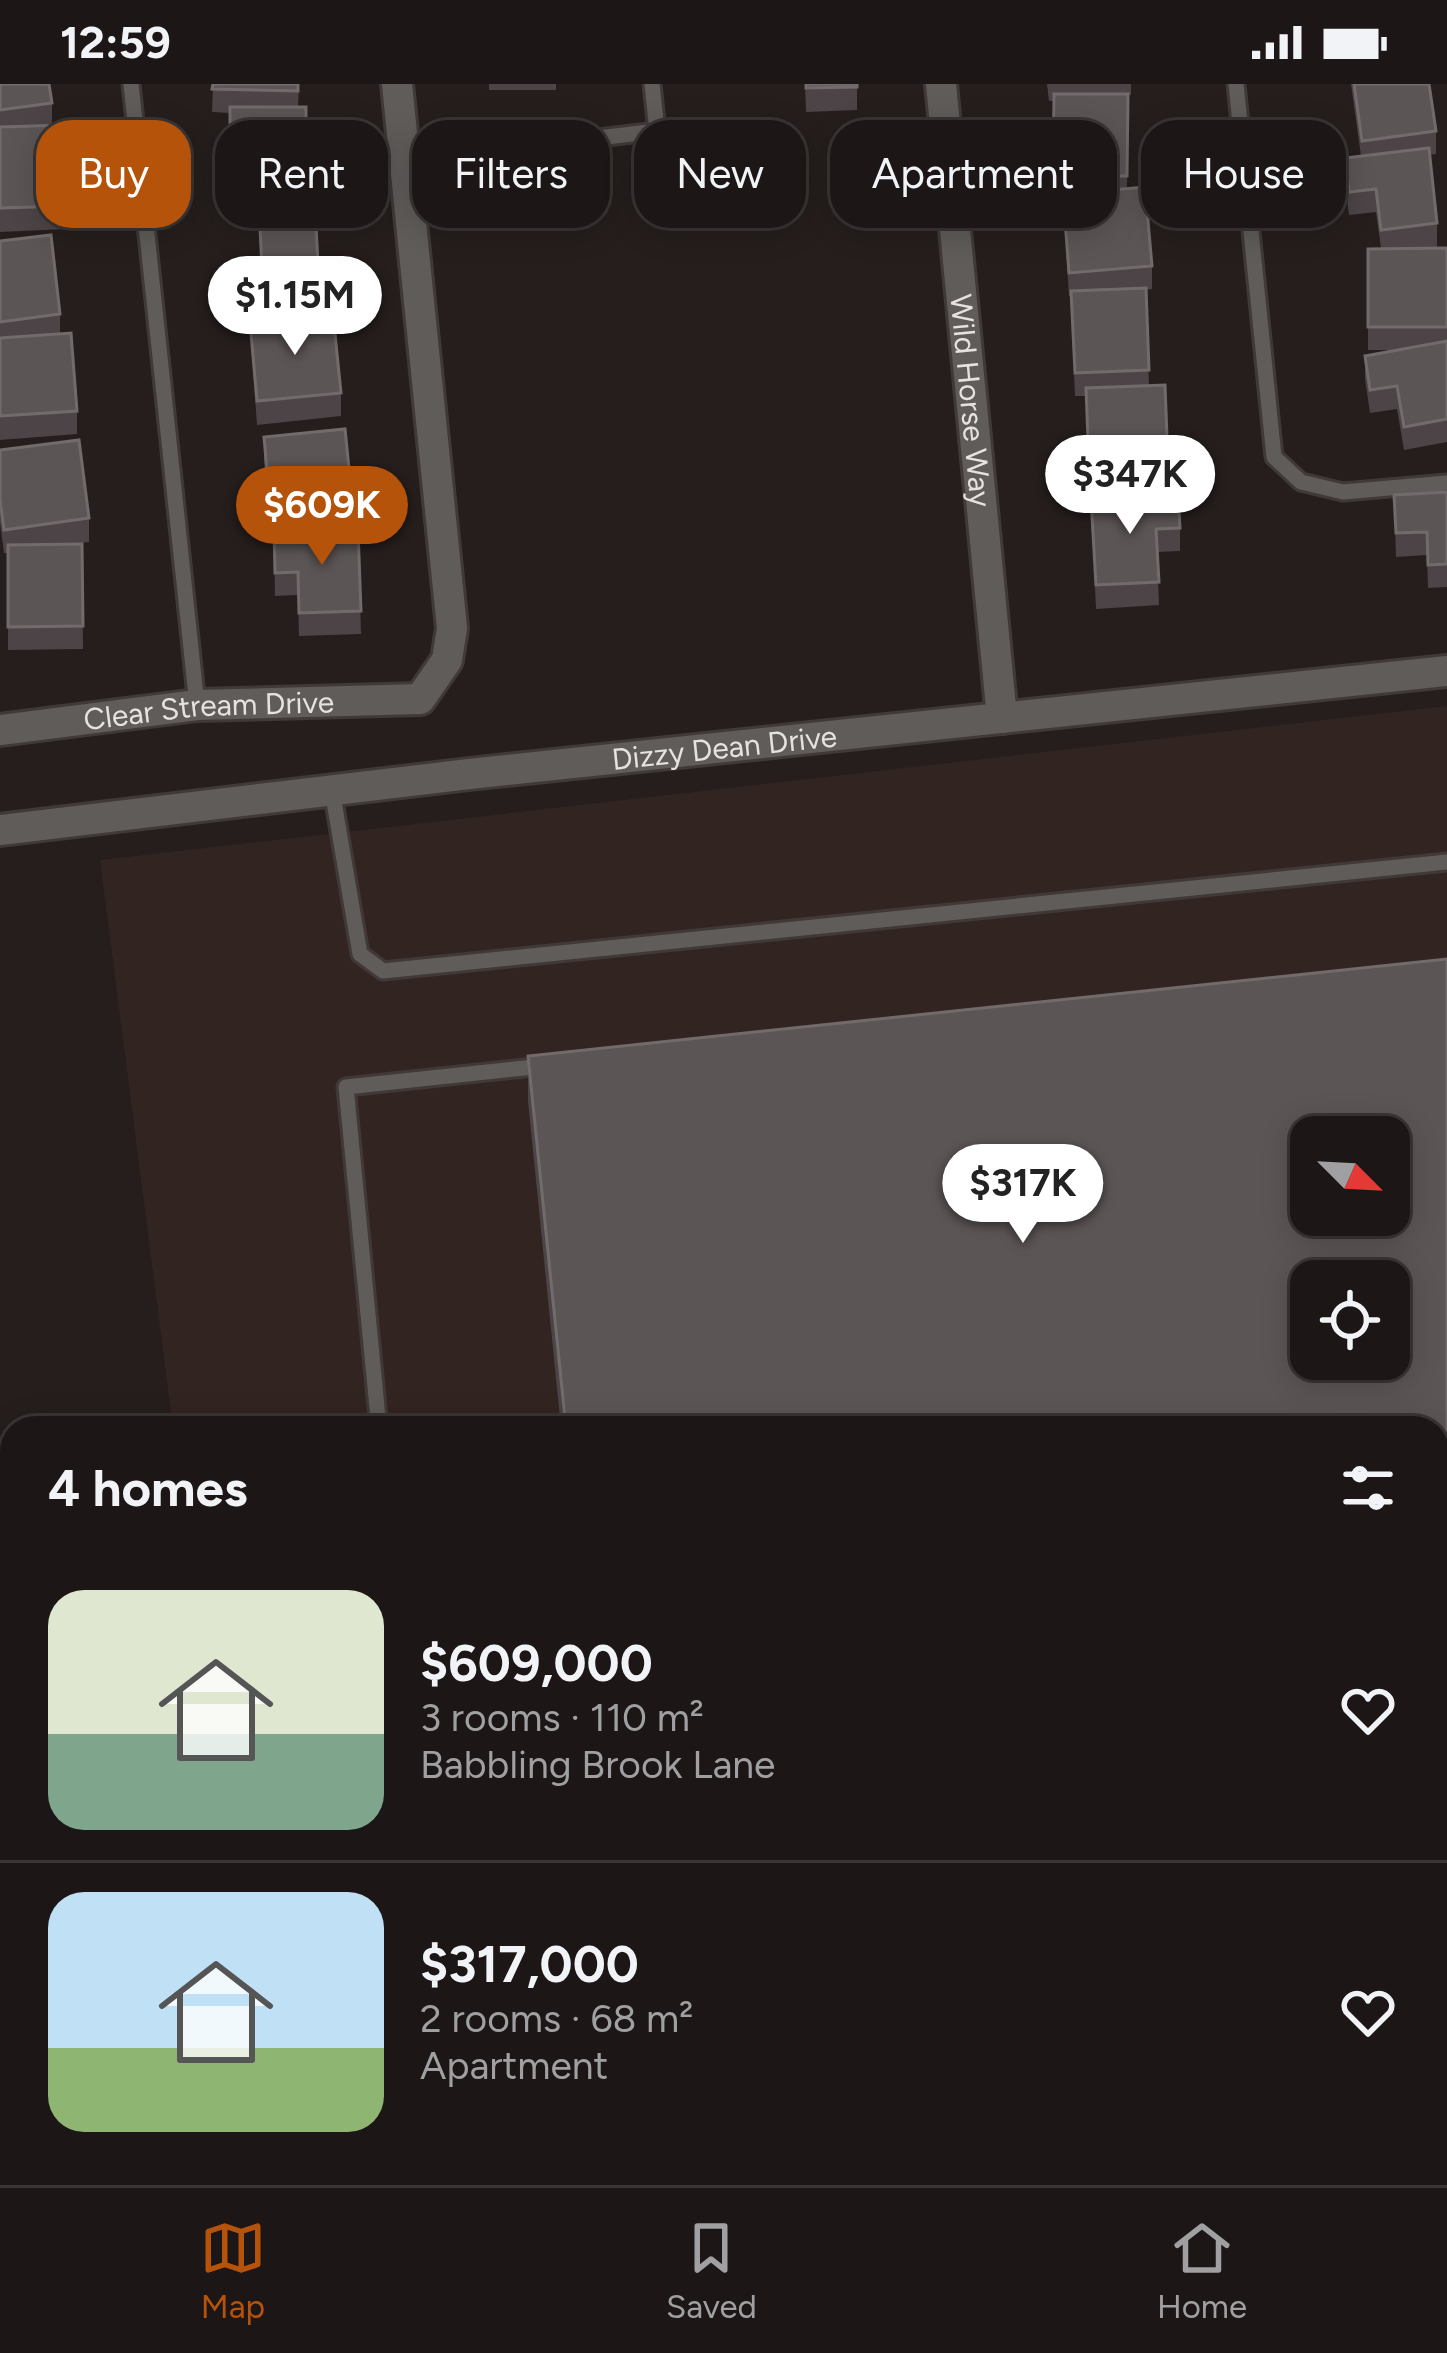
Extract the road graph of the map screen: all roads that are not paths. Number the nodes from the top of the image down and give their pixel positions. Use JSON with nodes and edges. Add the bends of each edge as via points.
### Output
{"nodes":[{"id":1,"x":131,"y":84,"type":"edge"},
{"id":2,"x":397,"y":84,"type":"edge"},
{"id":3,"x":652,"y":84,"type":"edge"},
{"id":4,"x":941,"y":84,"type":"edge"},
{"id":5,"x":1236,"y":84,"type":"edge"},
{"id":6,"x":405,"y":160,"type":"junction"},
{"id":7,"x":1447,"y":483,"type":"edge"},
{"id":8,"x":1447,"y":670,"type":"edge"},
{"id":9,"x":196,"y":705,"type":"junction"},
{"id":10,"x":1002,"y":718,"type":"junction"},
{"id":11,"x":0,"y":730,"type":"edge"},
{"id":12,"x":332,"y":790,"type":"junction"},
{"id":13,"x":0,"y":830,"type":"edge"},
{"id":14,"x":1447,"y":862,"type":"edge"},
{"id":15,"x":556,"y":1065,"type":"edge"},
{"id":16,"x":379,"y":1416,"type":"edge"}],
"edges":[{"from":1,"to":9,"type":"lane"},
{"from":2,"to":6,"type":"street"},
{"from":3,"to":6,"type":"lane","via":[[657,131]]},
{"from":4,"to":10,"type":"street","name":"Wild Horse Way"},
{"from":5,"to":7,"type":"lane","via":[[1274,457],[1300,482],[1343,492]]},
{"from":6,"to":9,"type":"street","name":"Clear Stream Drive","via":[[452,628],[447,660],[420,699]]},
{"from":8,"to":10,"type":"street","name":"Dizzy Dean Drive"},
{"from":9,"to":11,"type":"street","name":"Clear Stream Drive"},
{"from":10,"to":12,"type":"street","name":"Dizzy Dean Drive"},
{"from":12,"to":13,"type":"street","name":"Dizzy Dean Drive"},
{"from":12,"to":14,"type":"lane","via":[[360,954],[383,971]]},
{"from":15,"to":16,"type":"lane","via":[[346,1087]]}]}
